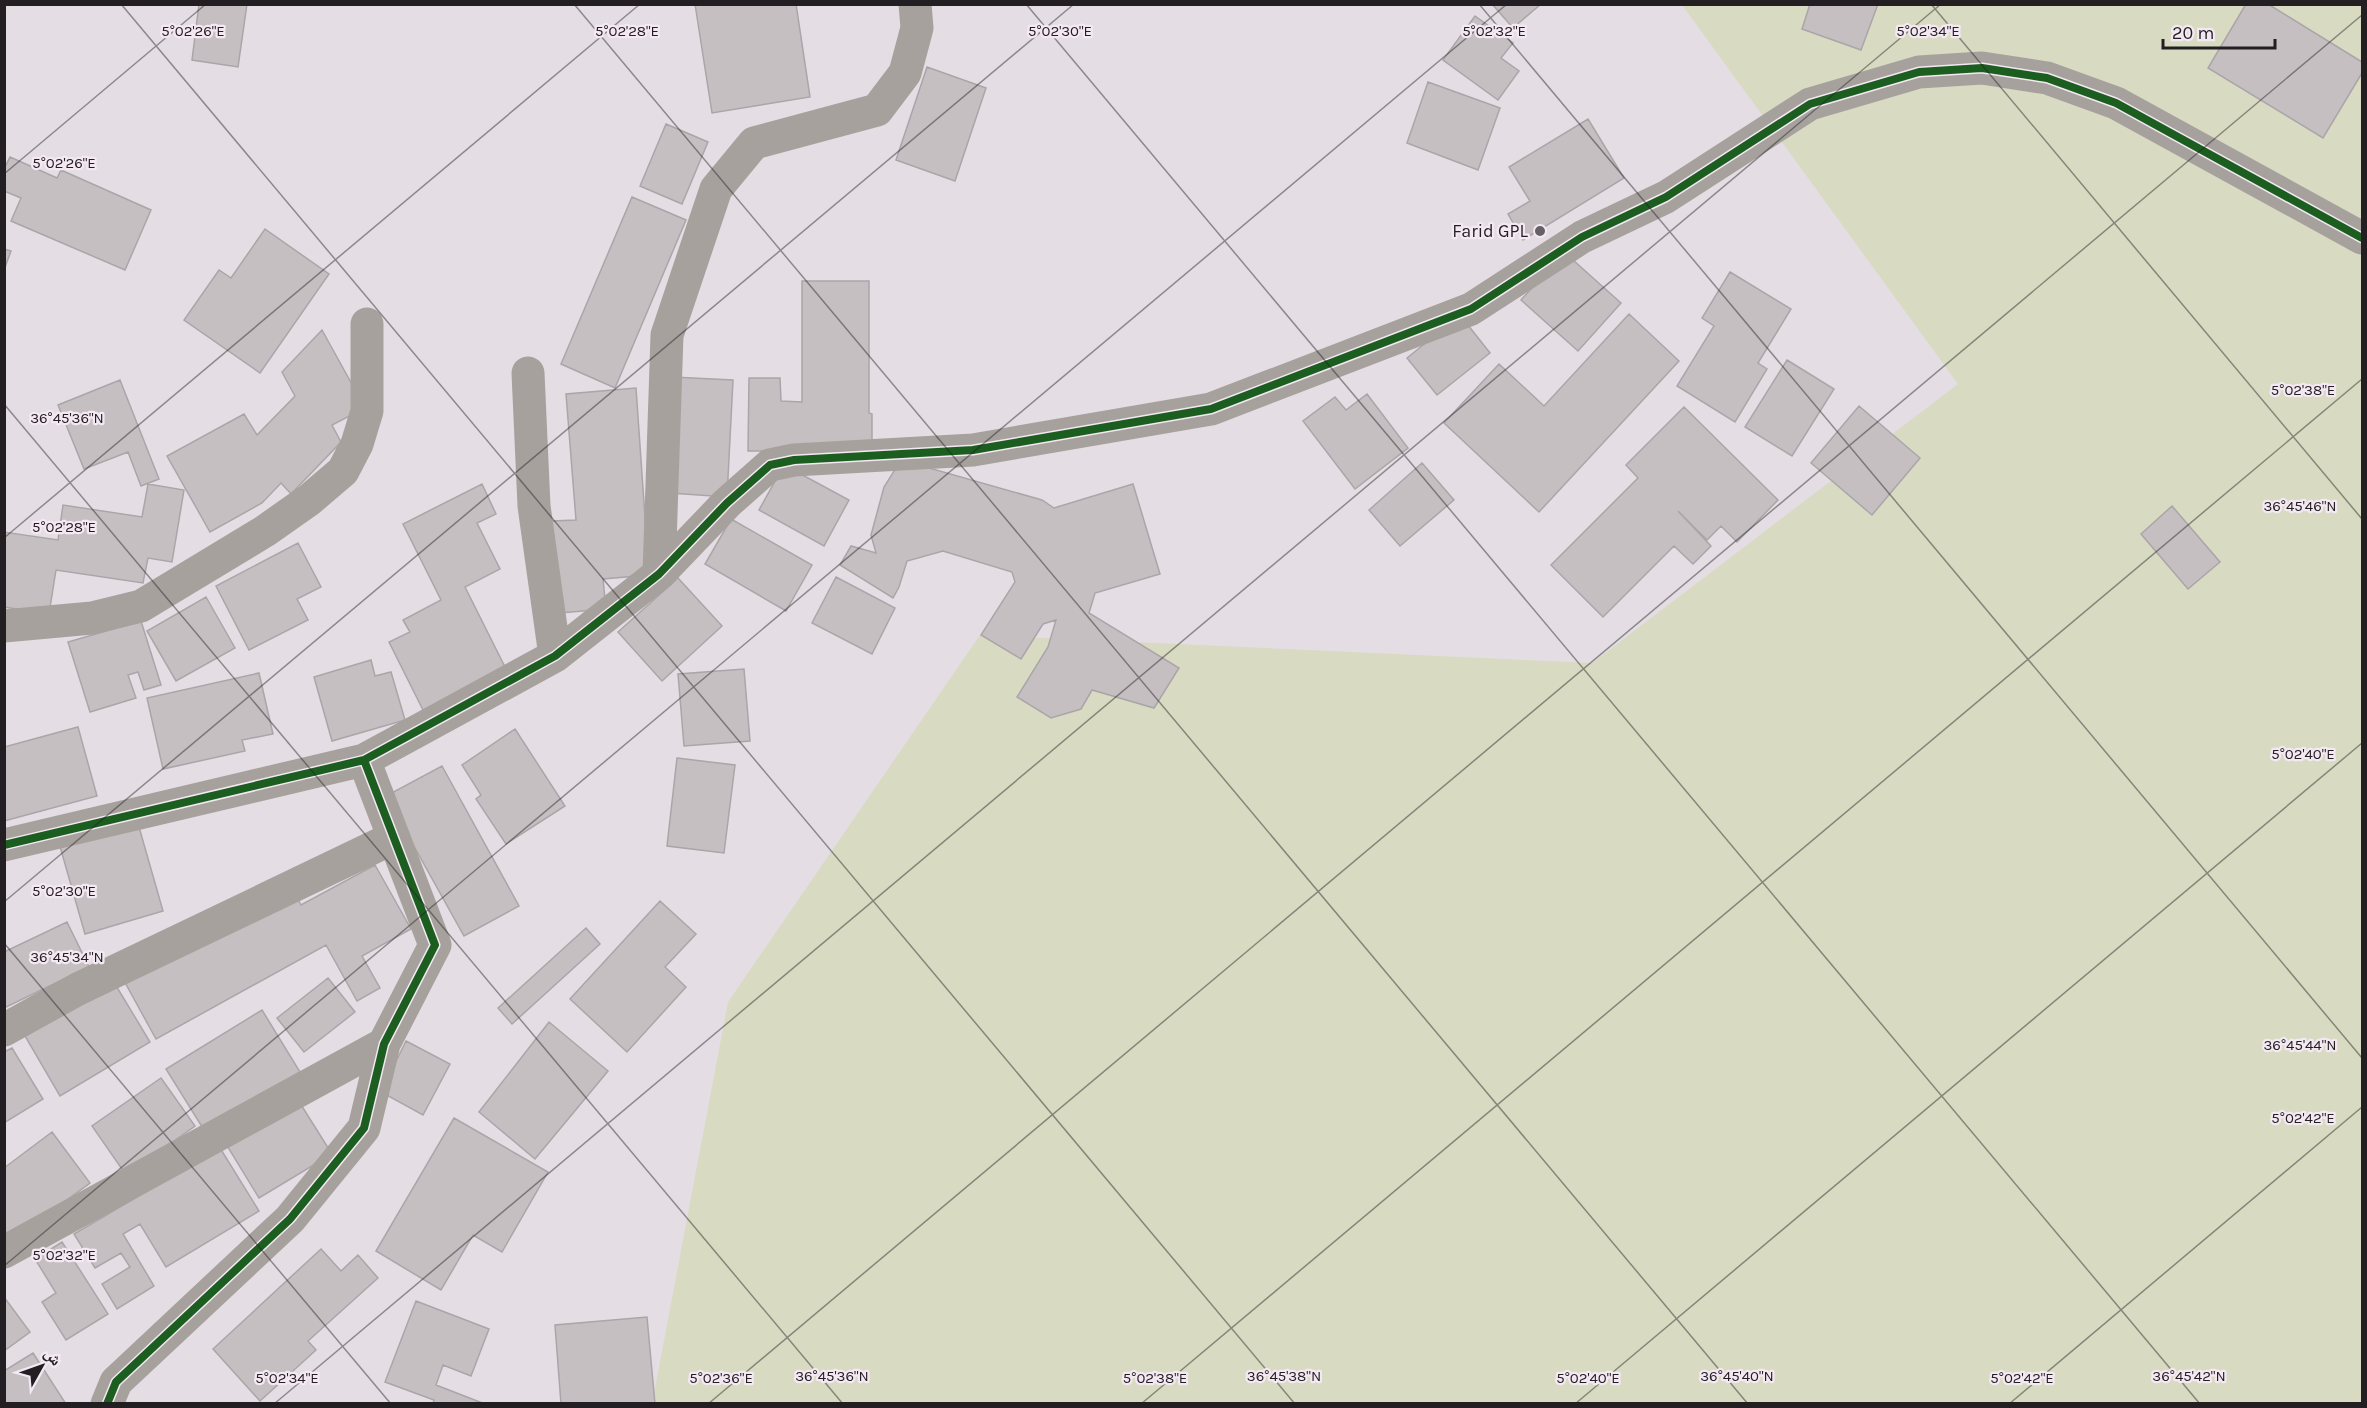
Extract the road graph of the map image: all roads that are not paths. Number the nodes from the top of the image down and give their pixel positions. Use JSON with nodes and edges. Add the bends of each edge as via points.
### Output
{"nodes":[{"id":1,"x":915,"y":4,"type":"edge"},
{"id":2,"x":2362,"y":238,"type":"edge"},
{"id":3,"x":367,"y":324,"type":"dead end"},
{"id":4,"x":528,"y":373,"type":"dead end"},
{"id":5,"x":659,"y":574,"type":"junction"},
{"id":6,"x":4,"y":626,"type":"edge"},
{"id":7,"x":555,"y":656,"type":"junction"},
{"id":8,"x":364,"y":760,"type":"junction"},
{"id":9,"x":393,"y":838,"type":"junction"},
{"id":10,"x":4,"y":845,"type":"edge"},
{"id":11,"x":4,"y":1030,"type":"edge"},
{"id":12,"x":384,"y":1044,"type":"junction"},
{"id":13,"x":4,"y":1252,"type":"edge"},
{"id":14,"x":107,"y":1404,"type":"edge"}],
"edges":[{"from":1,"to":5,"type":"street","via":[[916,28],[905,73],[877,110],[754,143],[716,189],[667,335]]},
{"from":2,"to":5,"type":"street","via":[[2116,103],[2046,78],[1982,68],[1919,72],[1810,104],[1666,196],[1582,237],[1471,309],[1211,409],[973,450],[794,460],[770,465],[727,503]]},
{"from":3,"to":6,"type":"street","via":[[367,411],[343,471],[326,486],[265,531],[141,606],[92,618]]},
{"from":4,"to":7,"type":"street","via":[[534,506]]},
{"from":5,"to":7,"type":"street"},
{"from":7,"to":8,"type":"street"},
{"from":8,"to":9,"type":"street"},
{"from":8,"to":10,"type":"street"},
{"from":9,"to":11,"type":"street","via":[[78,989]]},
{"from":9,"to":12,"type":"street","via":[[435,945]]},
{"from":12,"to":13,"type":"street"},
{"from":12,"to":14,"type":"street","via":[[364,1128],[290,1219],[116,1382]]}]}
